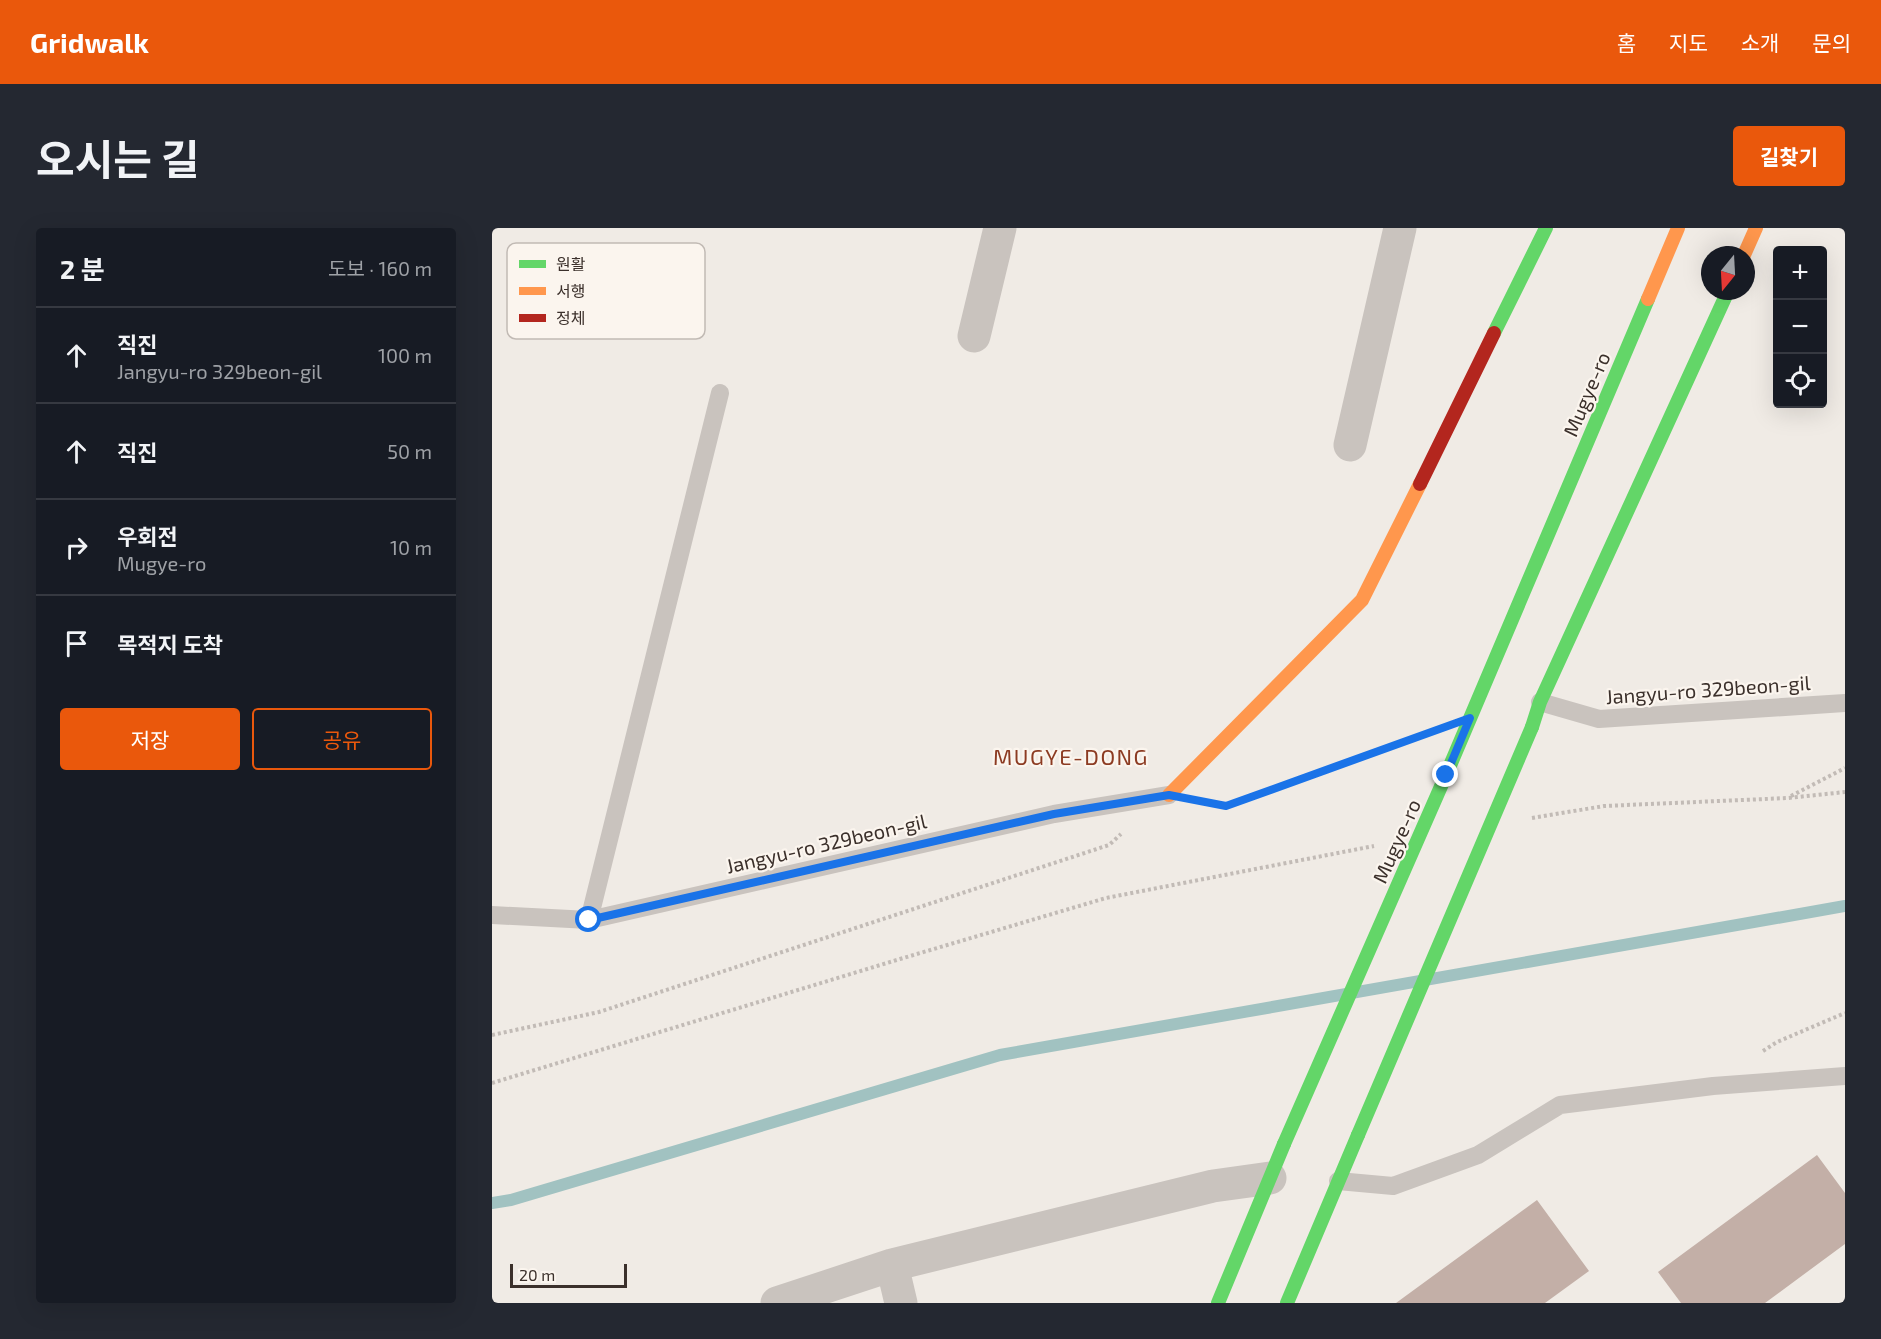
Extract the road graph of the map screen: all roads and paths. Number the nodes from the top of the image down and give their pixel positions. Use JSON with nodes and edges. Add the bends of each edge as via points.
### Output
{"nodes":[{"id":1,"x":1000,"y":228,"type":"edge"},
{"id":2,"x":1400,"y":228,"type":"edge"},
{"id":3,"x":1546,"y":228,"type":"edge"},
{"id":4,"x":1678,"y":228,"type":"edge"},
{"id":5,"x":1756,"y":228,"type":"edge"},
{"id":6,"x":1748,"y":246,"type":"edge"},
{"id":7,"x":1724,"y":300,"type":"edge"},
{"id":8,"x":974,"y":336,"type":"dead end"},
{"id":9,"x":720,"y":393,"type":"dead end"},
{"id":10,"x":1350,"y":445,"type":"dead end"},
{"id":11,"x":1540,"y":702,"type":"junction"},
{"id":12,"x":1845,"y":703,"type":"edge"},
{"id":13,"x":1470,"y":718,"type":"junction"},
{"id":14,"x":1845,"y":768,"type":"edge"},
{"id":15,"x":1845,"y":792,"type":"edge"},
{"id":16,"x":1169,"y":795,"type":"junction"},
{"id":17,"x":1788,"y":798,"type":"junction"},
{"id":18,"x":1523,"y":820,"type":"dead end"},
{"id":19,"x":1126,"y":831,"type":"dead end"},
{"id":20,"x":1385,"y":844,"type":"dead end"},
{"id":21,"x":492,"y":915,"type":"edge"},
{"id":22,"x":589,"y":920,"type":"junction"},
{"id":23,"x":1845,"y":1013,"type":"edge"},
{"id":24,"x":492,"y":1035,"type":"edge"},
{"id":25,"x":1758,"y":1054,"type":"dead end"},
{"id":26,"x":1845,"y":1076,"type":"edge"},
{"id":27,"x":492,"y":1083,"type":"edge"},
{"id":28,"x":1270,"y":1178,"type":"junction"},
{"id":29,"x":1338,"y":1181,"type":"junction"},
{"id":30,"x":892,"y":1265,"type":"junction"},
{"id":31,"x":777,"y":1303,"type":"edge"},
{"id":32,"x":901,"y":1303,"type":"edge"},
{"id":33,"x":1218,"y":1303,"type":"edge"},
{"id":34,"x":1287,"y":1303,"type":"edge"}],
"edges":[{"from":1,"to":8,"type":"street"},
{"from":2,"to":10,"type":"street"},
{"from":3,"to":16,"type":"main road","via":[[1362,600]]},
{"from":4,"to":13,"type":"main road","name":"Mugye-ro"},
{"from":5,"to":6,"type":"main road"},
{"from":7,"to":11,"type":"main road"},
{"from":9,"to":22,"type":"lane"},
{"from":11,"to":12,"type":"lane","name":"Jangyu-ro 329beon-gil","via":[[1599,719]]},
{"from":11,"to":29,"type":"main road","bridge":true},
{"from":13,"to":16,"type":"path","via":[[1226,806]]},
{"from":13,"to":28,"type":"main road","name":"Mugye-ro","bridge":true},
{"from":14,"to":17,"type":"path"},
{"from":15,"to":17,"type":"path"},
{"from":16,"to":22,"type":"lane","name":"Jangyu-ro 329beon-gil","via":[[1054,814]]},
{"from":17,"to":18,"type":"path","via":[[1604,806]]},
{"from":19,"to":24,"type":"path","via":[[1109,845],[599,1012]]},
{"from":20,"to":27,"type":"path","via":[[1106,898]]},
{"from":21,"to":22,"type":"lane","name":"Jangyu-ro 329beon-gil"},
{"from":23,"to":25,"type":"path"},
{"from":26,"to":29,"type":"lane","via":[[1713,1086],[1560,1105],[1478,1155],[1393,1186]]},
{"from":28,"to":30,"type":"street","via":[[1213,1186]]},
{"from":28,"to":33,"type":"main road","name":"Mugye-ro"},
{"from":29,"to":34,"type":"main road"},
{"from":30,"to":31,"type":"street"},
{"from":30,"to":32,"type":"street"}]}
